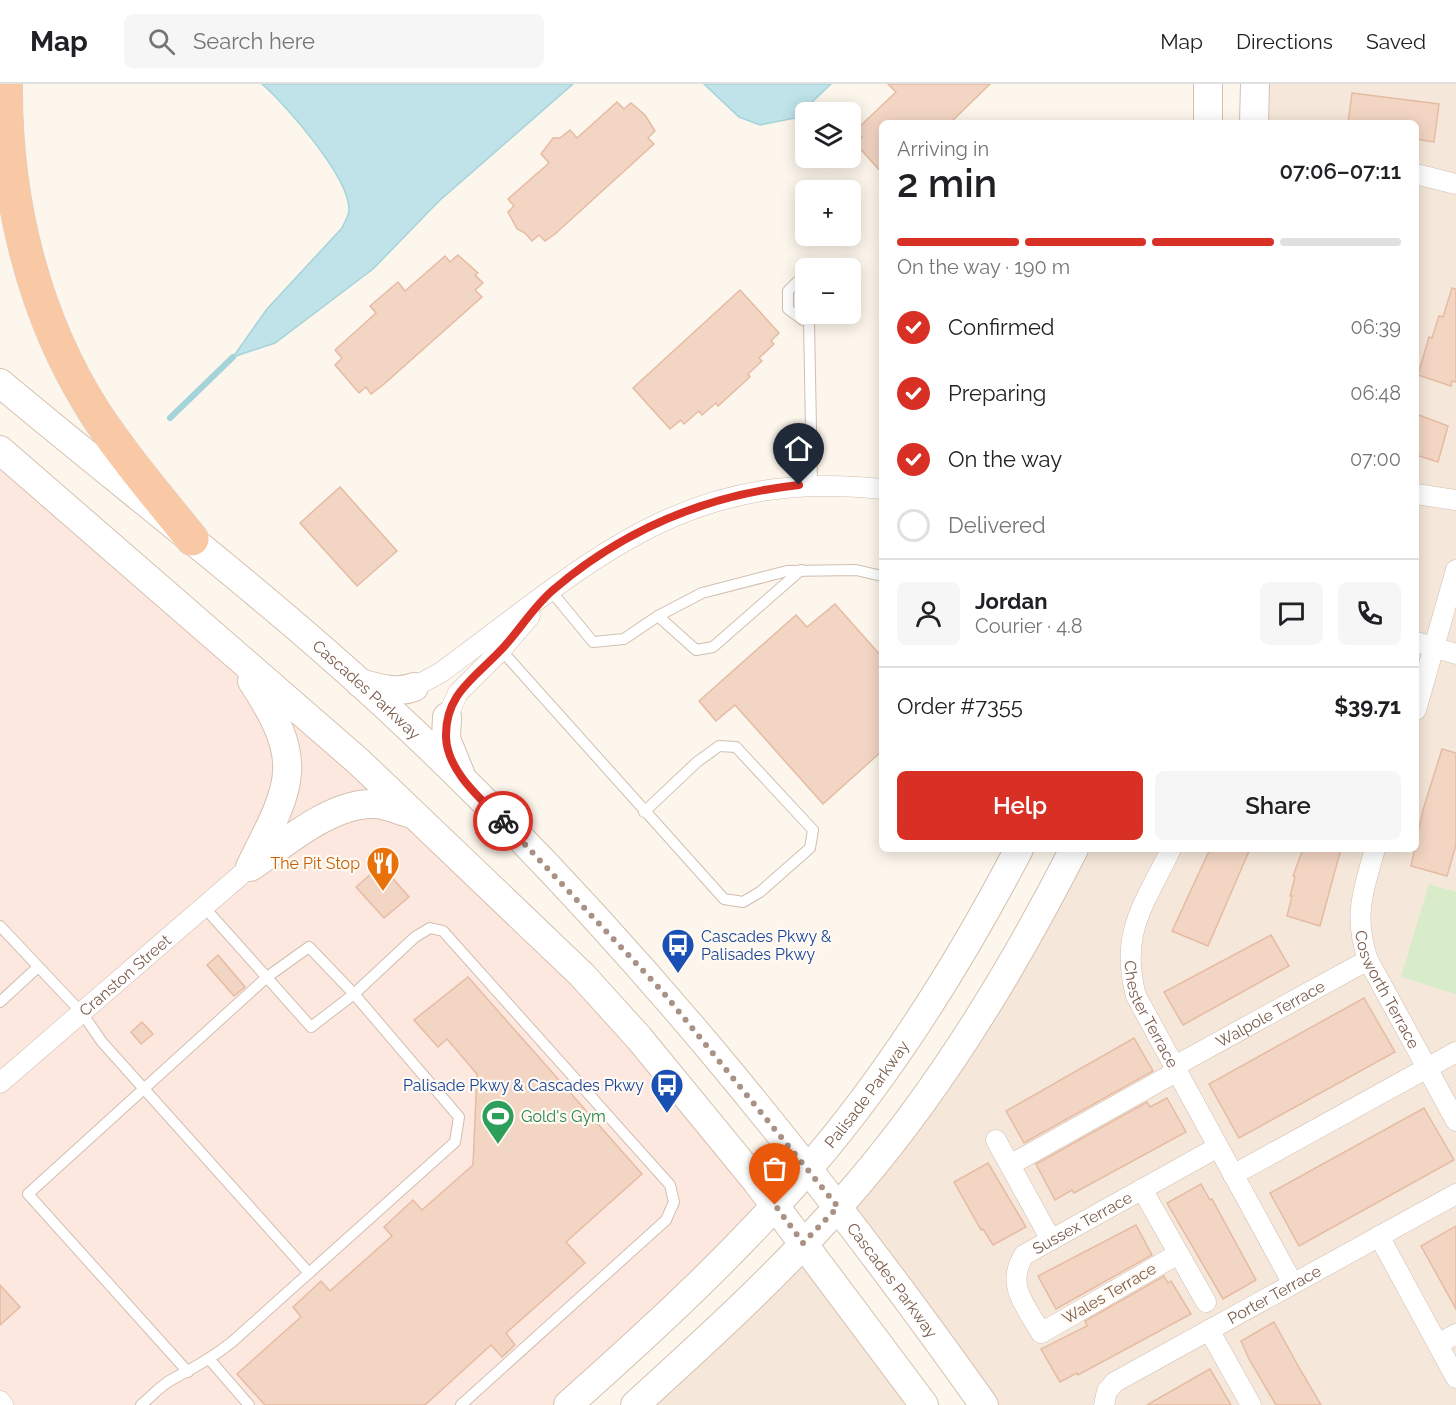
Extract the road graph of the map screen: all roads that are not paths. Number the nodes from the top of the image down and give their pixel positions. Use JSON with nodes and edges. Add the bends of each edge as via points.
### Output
{"nodes":[{"id":1,"x":6,"y":84,"type":"edge"},
{"id":2,"x":1208,"y":84,"type":"edge"},
{"id":3,"x":1255,"y":84,"type":"edge"},
{"id":4,"x":1208,"y":120,"type":"edge"},
{"id":5,"x":1254,"y":120,"type":"edge"},
{"id":6,"x":1419,"y":175,"type":"edge"},
{"id":7,"x":1456,"y":184,"type":"edge"},
{"id":8,"x":795,"y":284,"type":"edge"},
{"id":9,"x":795,"y":316,"type":"edge"},
{"id":10,"x":809,"y":324,"type":"edge"},
{"id":11,"x":0,"y":382,"type":"edge"},
{"id":12,"x":0,"y":450,"type":"edge"},
{"id":13,"x":812,"y":484,"type":"junction"},
{"id":14,"x":879,"y":489,"type":"edge"},
{"id":15,"x":1419,"y":494,"type":"edge"},
{"id":16,"x":1456,"y":500,"type":"edge"},
{"id":17,"x":192,"y":539,"type":"junction"},
{"id":18,"x":801,"y":570,"type":"junction"},
{"id":19,"x":1456,"y":570,"type":"edge"},
{"id":20,"x":879,"y":575,"type":"edge"},
{"id":21,"x":551,"y":591,"type":"junction"},
{"id":22,"x":658,"y":616,"type":"junction"},
{"id":23,"x":1425,"y":645,"type":"edge"},
{"id":24,"x":231,"y":649,"type":"junction"},
{"id":25,"x":501,"y":650,"type":"junction"},
{"id":26,"x":1456,"y":654,"type":"edge"},
{"id":27,"x":360,"y":683,"type":"junction"},
{"id":28,"x":414,"y":687,"type":"joint"},
{"id":29,"x":1419,"y":688,"type":"edge"},
{"id":30,"x":447,"y":717,"type":"joint"},
{"id":31,"x":467,"y":785,"type":"junction"},
{"id":32,"x":644,"y":812,"type":"junction"},
{"id":33,"x":415,"y":815,"type":"junction"},
{"id":34,"x":1017,"y":852,"type":"edge"},
{"id":35,"x":1072,"y":852,"type":"edge"},
{"id":36,"x":1170,"y":852,"type":"edge"},
{"id":37,"x":1374,"y":852,"type":"edge"},
{"id":38,"x":250,"y":867,"type":"junction"},
{"id":39,"x":204,"y":907,"type":"junction"},
{"id":40,"x":0,"y":926,"type":"edge"},
{"id":41,"x":1368,"y":960,"type":"junction"},
{"id":42,"x":38,"y":967,"type":"junction"},
{"id":43,"x":267,"y":977,"type":"junction"},
{"id":44,"x":354,"y":994,"type":"junction"},
{"id":45,"x":0,"y":1002,"type":"edge"},
{"id":46,"x":82,"y":1013,"type":"junction"},
{"id":47,"x":1456,"y":1052,"type":"edge"},
{"id":48,"x":1426,"y":1066,"type":"junction"},
{"id":49,"x":1175,"y":1070,"type":"junction"},
{"id":50,"x":0,"y":1083,"type":"edge"},
{"id":51,"x":145,"y":1087,"type":"junction"},
{"id":52,"x":1456,"y":1121,"type":"edge"},
{"id":53,"x":996,"y":1140,"type":"dead end"},
{"id":54,"x":1218,"y":1148,"type":"junction"},
{"id":55,"x":1010,"y":1165,"type":"junction"},
{"id":56,"x":808,"y":1169,"type":"junction"},
{"id":57,"x":1233,"y":1175,"type":"junction"},
{"id":58,"x":1142,"y":1189,"type":"junction"},
{"id":59,"x":1456,"y":1194,"type":"edge"},
{"id":60,"x":775,"y":1205,"type":"junction"},
{"id":61,"x":838,"y":1207,"type":"junction"},
{"id":62,"x":1378,"y":1236,"type":"junction"},
{"id":63,"x":1051,"y":1239,"type":"junction"},
{"id":64,"x":803,"y":1243,"type":"junction"},
{"id":65,"x":1178,"y":1254,"type":"junction"},
{"id":66,"x":309,"y":1274,"type":"junction"},
{"id":67,"x":1293,"y":1284,"type":"junction"},
{"id":68,"x":1206,"y":1302,"type":"dead end"},
{"id":69,"x":1209,"y":1329,"type":"junction"},
{"id":70,"x":1041,"y":1333,"type":"joint"},
{"id":71,"x":1456,"y":1334,"type":"edge"},
{"id":72,"x":1438,"y":1344,"type":"junction"},
{"id":73,"x":210,"y":1360,"type":"junction"},
{"id":74,"x":188,"y":1372,"type":"junction"},
{"id":75,"x":1456,"y":1378,"type":"edge"},
{"id":76,"x":0,"y":1401,"type":"edge"},
{"id":77,"x":3,"y":1405,"type":"edge"},
{"id":78,"x":141,"y":1405,"type":"edge"},
{"id":79,"x":249,"y":1405,"type":"edge"},
{"id":80,"x":461,"y":1405,"type":"edge"},
{"id":81,"x":568,"y":1405,"type":"edge"},
{"id":82,"x":635,"y":1405,"type":"edge"},
{"id":83,"x":924,"y":1405,"type":"edge"},
{"id":84,"x":984,"y":1405,"type":"edge"},
{"id":85,"x":1104,"y":1405,"type":"edge"},
{"id":86,"x":1251,"y":1405,"type":"edge"}],
"edges":[{"from":1,"to":17,"type":"highway","via":[[8,153],[17,214],[48,321],[95,412],[123,454]]},
{"from":2,"to":4,"type":"main road"},
{"from":3,"to":5,"type":"main road"},
{"from":6,"to":7,"type":"street"},
{"from":8,"to":9,"type":"lane","via":[[786,304]]},
{"from":10,"to":13,"type":"lane"},
{"from":11,"to":17,"type":"main road","name":"Cascades Parkway"},
{"from":12,"to":24,"type":"main road"},
{"from":13,"to":14,"type":"street"},
{"from":13,"to":21,"type":"street","via":[[756,490],[686,510],[645,528]]},
{"from":15,"to":16,"type":"street"},
{"from":17,"to":27,"type":"main road","name":"Cascades Parkway"},
{"from":18,"to":20,"type":"lane","via":[[856,570]]},
{"from":18,"to":22,"type":"lane","via":[[702,593]]},
{"from":18,"to":22,"type":"lane","via":[[718,643],[706,649],[696,650]]},
{"from":19,"to":23,"type":"street"},
{"from":21,"to":22,"type":"lane","via":[[593,642],[624,639]]},
{"from":21,"to":25,"type":"street"},
{"from":21,"to":28,"type":"street","via":[[440,673]]},
{"from":23,"to":26,"type":"street"},
{"from":23,"to":29,"type":"street"},
{"from":24,"to":33,"type":"main road"},
{"from":24,"to":38,"type":"main road","via":[[271,710],[283,734],[289,761],[276,817]]},
{"from":25,"to":30,"type":"street","via":[[458,693]]},
{"from":25,"to":32,"type":"lane"},
{"from":27,"to":28,"type":"main road","via":[[386,690]]},
{"from":27,"to":31,"type":"main road","name":"Cascades Parkway"},
{"from":30,"to":31,"type":"main road","via":[[450,754]]},
{"from":31,"to":56,"type":"main road","name":"Cascades Parkway","via":[[662,991]]},
{"from":32,"to":32,"type":"lane","via":[[724,899],[743,902],[810,848],[813,830],[736,747],[719,746]]},
{"from":33,"to":38,"type":"main road","via":[[376,804],[356,804],[308,827]]},
{"from":33,"to":60,"type":"main road","via":[[582,975],[639,1038]]},
{"from":34,"to":56,"type":"main road","name":"Palisade Parkway","via":[[950,971],[902,1044]]},
{"from":35,"to":61,"type":"main road","via":[[1044,908],[958,1049],[904,1126]]},
{"from":36,"to":49,"type":"street","name":"Chester Terrace","via":[[1133,926],[1129,971],[1136,996]]},
{"from":37,"to":41,"type":"street","name":"Cosworth Terrace","via":[[1359,918]]},
{"from":38,"to":39,"type":"street","name":"Cranston Street"},
{"from":39,"to":43,"type":"lane"},
{"from":39,"to":46,"type":"street","name":"Cranston Street"},
{"from":40,"to":42,"type":"lane"},
{"from":41,"to":48,"type":"street","name":"Cosworth Terrace"},
{"from":41,"to":49,"type":"street","name":"Walpole Terrace"},
{"from":42,"to":45,"type":"lane"},
{"from":42,"to":46,"type":"lane"},
{"from":43,"to":44,"type":"lane","via":[[309,947]]},
{"from":43,"to":44,"type":"lane","via":[[311,1028]]},
{"from":43,"to":51,"type":"lane"},
{"from":44,"to":66,"type":"lane","via":[[459,1117],[455,1142]]},
{"from":44,"to":80,"type":"lane","via":[[416,937],[430,928],[442,931],[670,1185],[674,1202],[666,1220]]},
{"from":46,"to":50,"type":"street","name":"Cranston Street"},
{"from":46,"to":51,"type":"lane","via":[[102,1042]]},
{"from":47,"to":48,"type":"street"},
{"from":48,"to":52,"type":"street","name":"Cosworth Terrace"},
{"from":48,"to":57,"type":"street"},
{"from":49,"to":54,"type":"street","name":"Chester Terrace"},
{"from":49,"to":55,"type":"street","name":"Walpole Terrace"},
{"from":51,"to":66,"type":"lane"},
{"from":51,"to":74,"type":"lane","via":[[27,1194]]},
{"from":53,"to":55,"type":"street"},
{"from":54,"to":57,"type":"street","name":"Chester Terrace"},
{"from":54,"to":58,"type":"street","name":"Sussex Terrace"},
{"from":55,"to":63,"type":"street"},
{"from":56,"to":60,"type":"main road","name":"Palisade Parkway"},
{"from":56,"to":61,"type":"main road","name":"Cascades Parkway"},
{"from":57,"to":67,"type":"street","name":"Chester Terrace"},
{"from":58,"to":63,"type":"street","name":"Sussex Terrace"},
{"from":58,"to":65,"type":"street"},
{"from":59,"to":62,"type":"street","name":"Porter Terrace"},
{"from":60,"to":64,"type":"main road"},
{"from":60,"to":81,"type":"main road","name":"Palisade Parkway","via":[[650,1331]]},
{"from":61,"to":64,"type":"main road"},
{"from":61,"to":84,"type":"main road","name":"Cascades Parkway"},
{"from":62,"to":67,"type":"street","name":"Porter Terrace"},
{"from":62,"to":72,"type":"street"},
{"from":63,"to":70,"type":"street","name":"Sussex Terrace","via":[[1023,1255],[1014,1282]]},
{"from":64,"to":82,"type":"main road","via":[[732,1316]]},
{"from":64,"to":83,"type":"main road"},
{"from":65,"to":68,"type":"street"},
{"from":65,"to":70,"type":"street","name":"Wales Terrace"},
{"from":66,"to":73,"type":"lane"},
{"from":67,"to":69,"type":"street","name":"Porter Terrace"},
{"from":69,"to":85,"type":"street","name":"Porter Terrace","via":[[1115,1382],[1107,1391]]},
{"from":69,"to":86,"type":"street"},
{"from":71,"to":72,"type":"street"},
{"from":72,"to":75,"type":"street"},
{"from":73,"to":74,"type":"lane"},
{"from":73,"to":79,"type":"lane"},
{"from":74,"to":78,"type":"lane","via":[[169,1381]]},
{"from":76,"to":77,"type":"street"}]}
